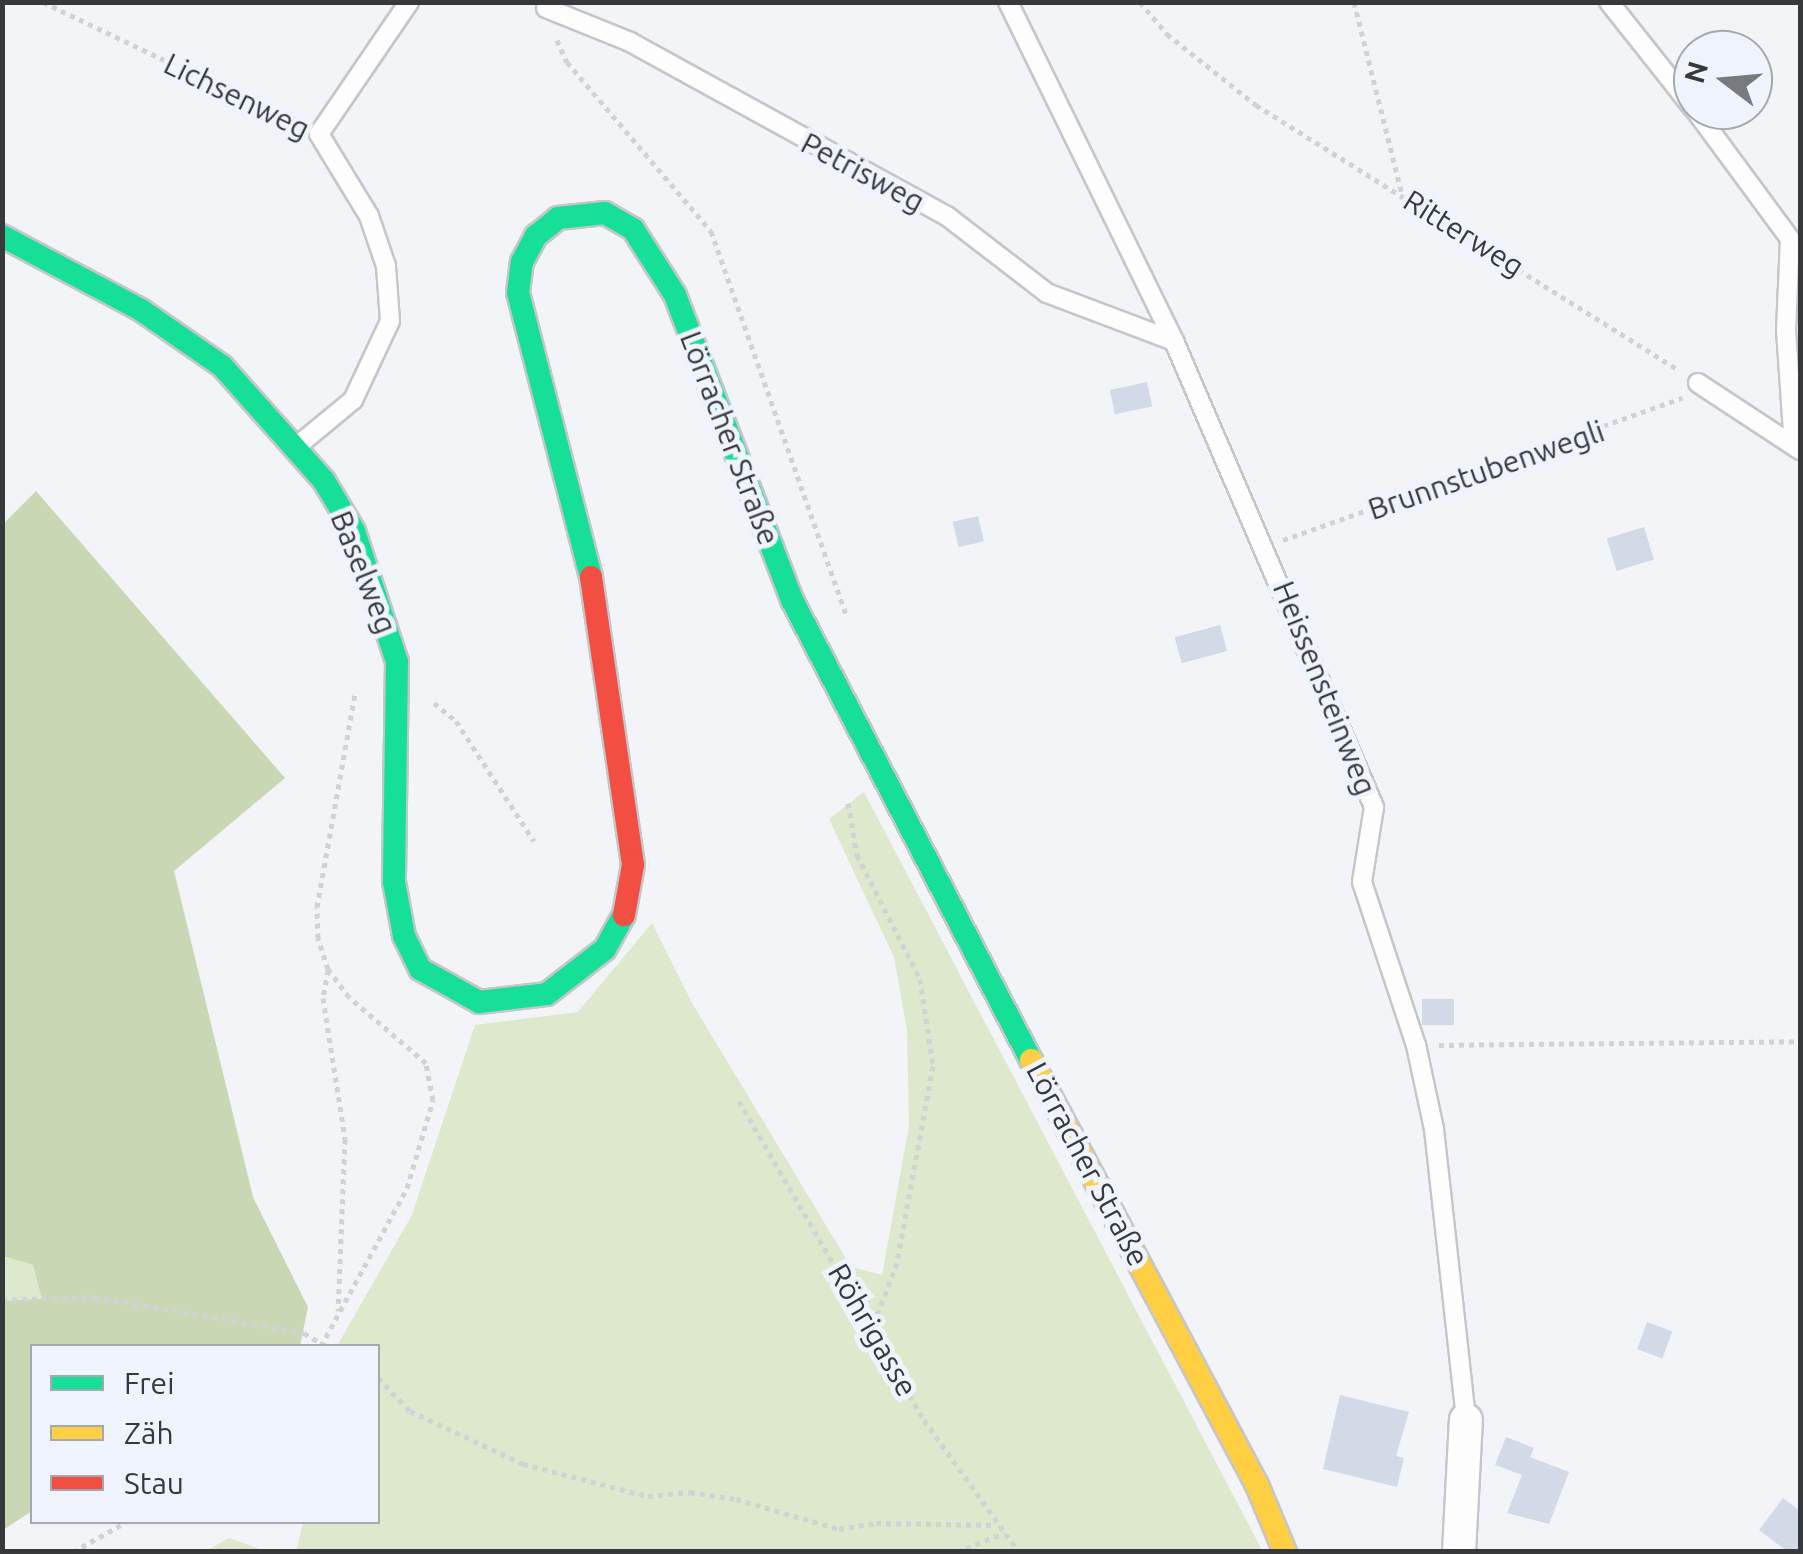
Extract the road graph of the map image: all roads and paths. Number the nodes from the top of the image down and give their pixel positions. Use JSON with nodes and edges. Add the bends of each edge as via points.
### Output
{"nodes":[{"id":1,"x":43,"y":2,"type":"edge"},
{"id":2,"x":409,"y":2,"type":"edge"},
{"id":3,"x":1008,"y":2,"type":"edge"},
{"id":4,"x":1140,"y":2,"type":"edge"},
{"id":5,"x":1354,"y":2,"type":"edge"},
{"id":6,"x":1609,"y":2,"type":"edge"},
{"id":7,"x":546,"y":8,"type":"dead end"},
{"id":8,"x":1673,"y":83,"type":"edge"},
{"id":9,"x":1710,"y":130,"type":"edge"},
{"id":10,"x":319,"y":134,"type":"junction"},
{"id":11,"x":1402,"y":194,"type":"junction"},
{"id":12,"x":2,"y":236,"type":"edge"},
{"id":13,"x":1174,"y":341,"type":"junction"},
{"id":14,"x":1698,"y":383,"type":"junction"},
{"id":15,"x":296,"y":447,"type":"junction"},
{"id":16,"x":1797,"y":448,"type":"edge"},
{"id":17,"x":1266,"y":546,"type":"junction"},
{"id":18,"x":399,"y":698,"type":"junction"},
{"id":19,"x":870,"y":761,"type":"junction"},
{"id":20,"x":534,"y":840,"type":"dead end"},
{"id":21,"x":328,"y":969,"type":"dead end"},
{"id":22,"x":454,"y":992,"type":"joint"},
{"id":23,"x":1800,"y":1041,"type":"edge"},
{"id":24,"x":1416,"y":1045,"type":"junction"},
{"id":25,"x":739,"y":1101,"type":"dead end"},
{"id":26,"x":422,"y":1148,"type":"dead end"},
{"id":27,"x":2,"y":1300,"type":"edge"},
{"id":28,"x":338,"y":1314,"type":"junction"},
{"id":29,"x":872,"y":1331,"type":"junction"},
{"id":30,"x":320,"y":1344,"type":"edge"},
{"id":31,"x":324,"y":1344,"type":"edge"},
{"id":32,"x":380,"y":1380,"type":"edge"},
{"id":33,"x":1466,"y":1420,"type":"joint"},
{"id":34,"x":122,"y":1524,"type":"edge"},
{"id":35,"x":996,"y":1524,"type":"junction"},
{"id":36,"x":1004,"y":1533,"type":"junction"},
{"id":37,"x":73,"y":1552,"type":"edge"},
{"id":38,"x":957,"y":1552,"type":"edge"},
{"id":39,"x":1019,"y":1552,"type":"edge"},
{"id":40,"x":1285,"y":1552,"type":"edge"},
{"id":41,"x":1459,"y":1552,"type":"edge"}],
"edges":[{"from":1,"to":10,"type":"path","name":"Lichsenweg"},
{"from":2,"to":10,"type":"lane"},
{"from":3,"to":13,"type":"lane","name":"Heissensteinweg"},
{"from":4,"to":11,"type":"path","name":"Ritterweg","via":[[1167,34],[1256,105]]},
{"from":5,"to":11,"type":"path"},
{"from":6,"to":8,"type":"lane"},
{"from":7,"to":13,"type":"lane","name":"Petrisweg","via":[[630,42],[946,216],[1047,293]]},
{"from":9,"to":16,"type":"lane","via":[[1790,239],[1786,330]]},
{"from":10,"to":15,"type":"lane","name":"Lichsenweg","via":[[369,216],[386,266],[390,321],[353,400]]},
{"from":11,"to":14,"type":"path","name":"Ritterweg"},
{"from":12,"to":15,"type":"street","name":"Baselweg","via":[[141,310],[222,366]]},
{"from":13,"to":17,"type":"lane","name":"Heissensteinweg"},
{"from":14,"to":16,"type":"lane"},
{"from":14,"to":17,"type":"path","name":"Brunnstubenwegli","via":[[1689,396],[1639,418]]},
{"from":15,"to":18,"type":"street","name":"Baselweg","via":[[354,532],[391,630]]},
{"from":17,"to":24,"type":"lane","name":"Heissensteinweg","via":[[1374,807],[1362,882]]},
{"from":18,"to":20,"type":"path","via":[[446,708]]},
{"from":18,"to":22,"type":"street","name":"Baselweg","via":[[394,882],[404,936],[420,969]]},
{"from":19,"to":22,"type":"street","name":"Lörracher Straße","via":[[792,600],[676,295],[646,242],[604,212],[558,218],[536,236],[522,262],[518,293],[591,574],[633,864],[624,914],[581,973],[547,994],[510,1003]]},
{"from":19,"to":29,"type":"path","via":[[850,774],[850,828],[920,978],[933,1066],[896,1263]]},
{"from":19,"to":40,"type":"street","name":"Lörracher Straße","via":[[1257,1484]]},
{"from":21,"to":28,"type":"path","via":[[323,998],[345,1140]]},
{"from":23,"to":24,"type":"path"},
{"from":24,"to":33,"type":"lane","name":"Heissensteinweg","via":[[1434,1129]]},
{"from":25,"to":29,"type":"path","name":"Röhrigasse"},
{"from":26,"to":28,"type":"path"},
{"from":27,"to":30,"type":"path","via":[[94,1296],[304,1333]]},
{"from":28,"to":31,"type":"path"},
{"from":29,"to":35,"type":"path","name":"Röhrigasse"},
{"from":32,"to":35,"type":"path","via":[[410,1411],[524,1464],[648,1496],[690,1492],[736,1499],[839,1529],[876,1522]]},
{"from":33,"to":41,"type":"street"},
{"from":34,"to":37,"type":"path"},
{"from":35,"to":36,"type":"path","name":"Röhrigasse"},
{"from":36,"to":38,"type":"path"},
{"from":36,"to":39,"type":"path","name":"Röhrigasse"}]}
